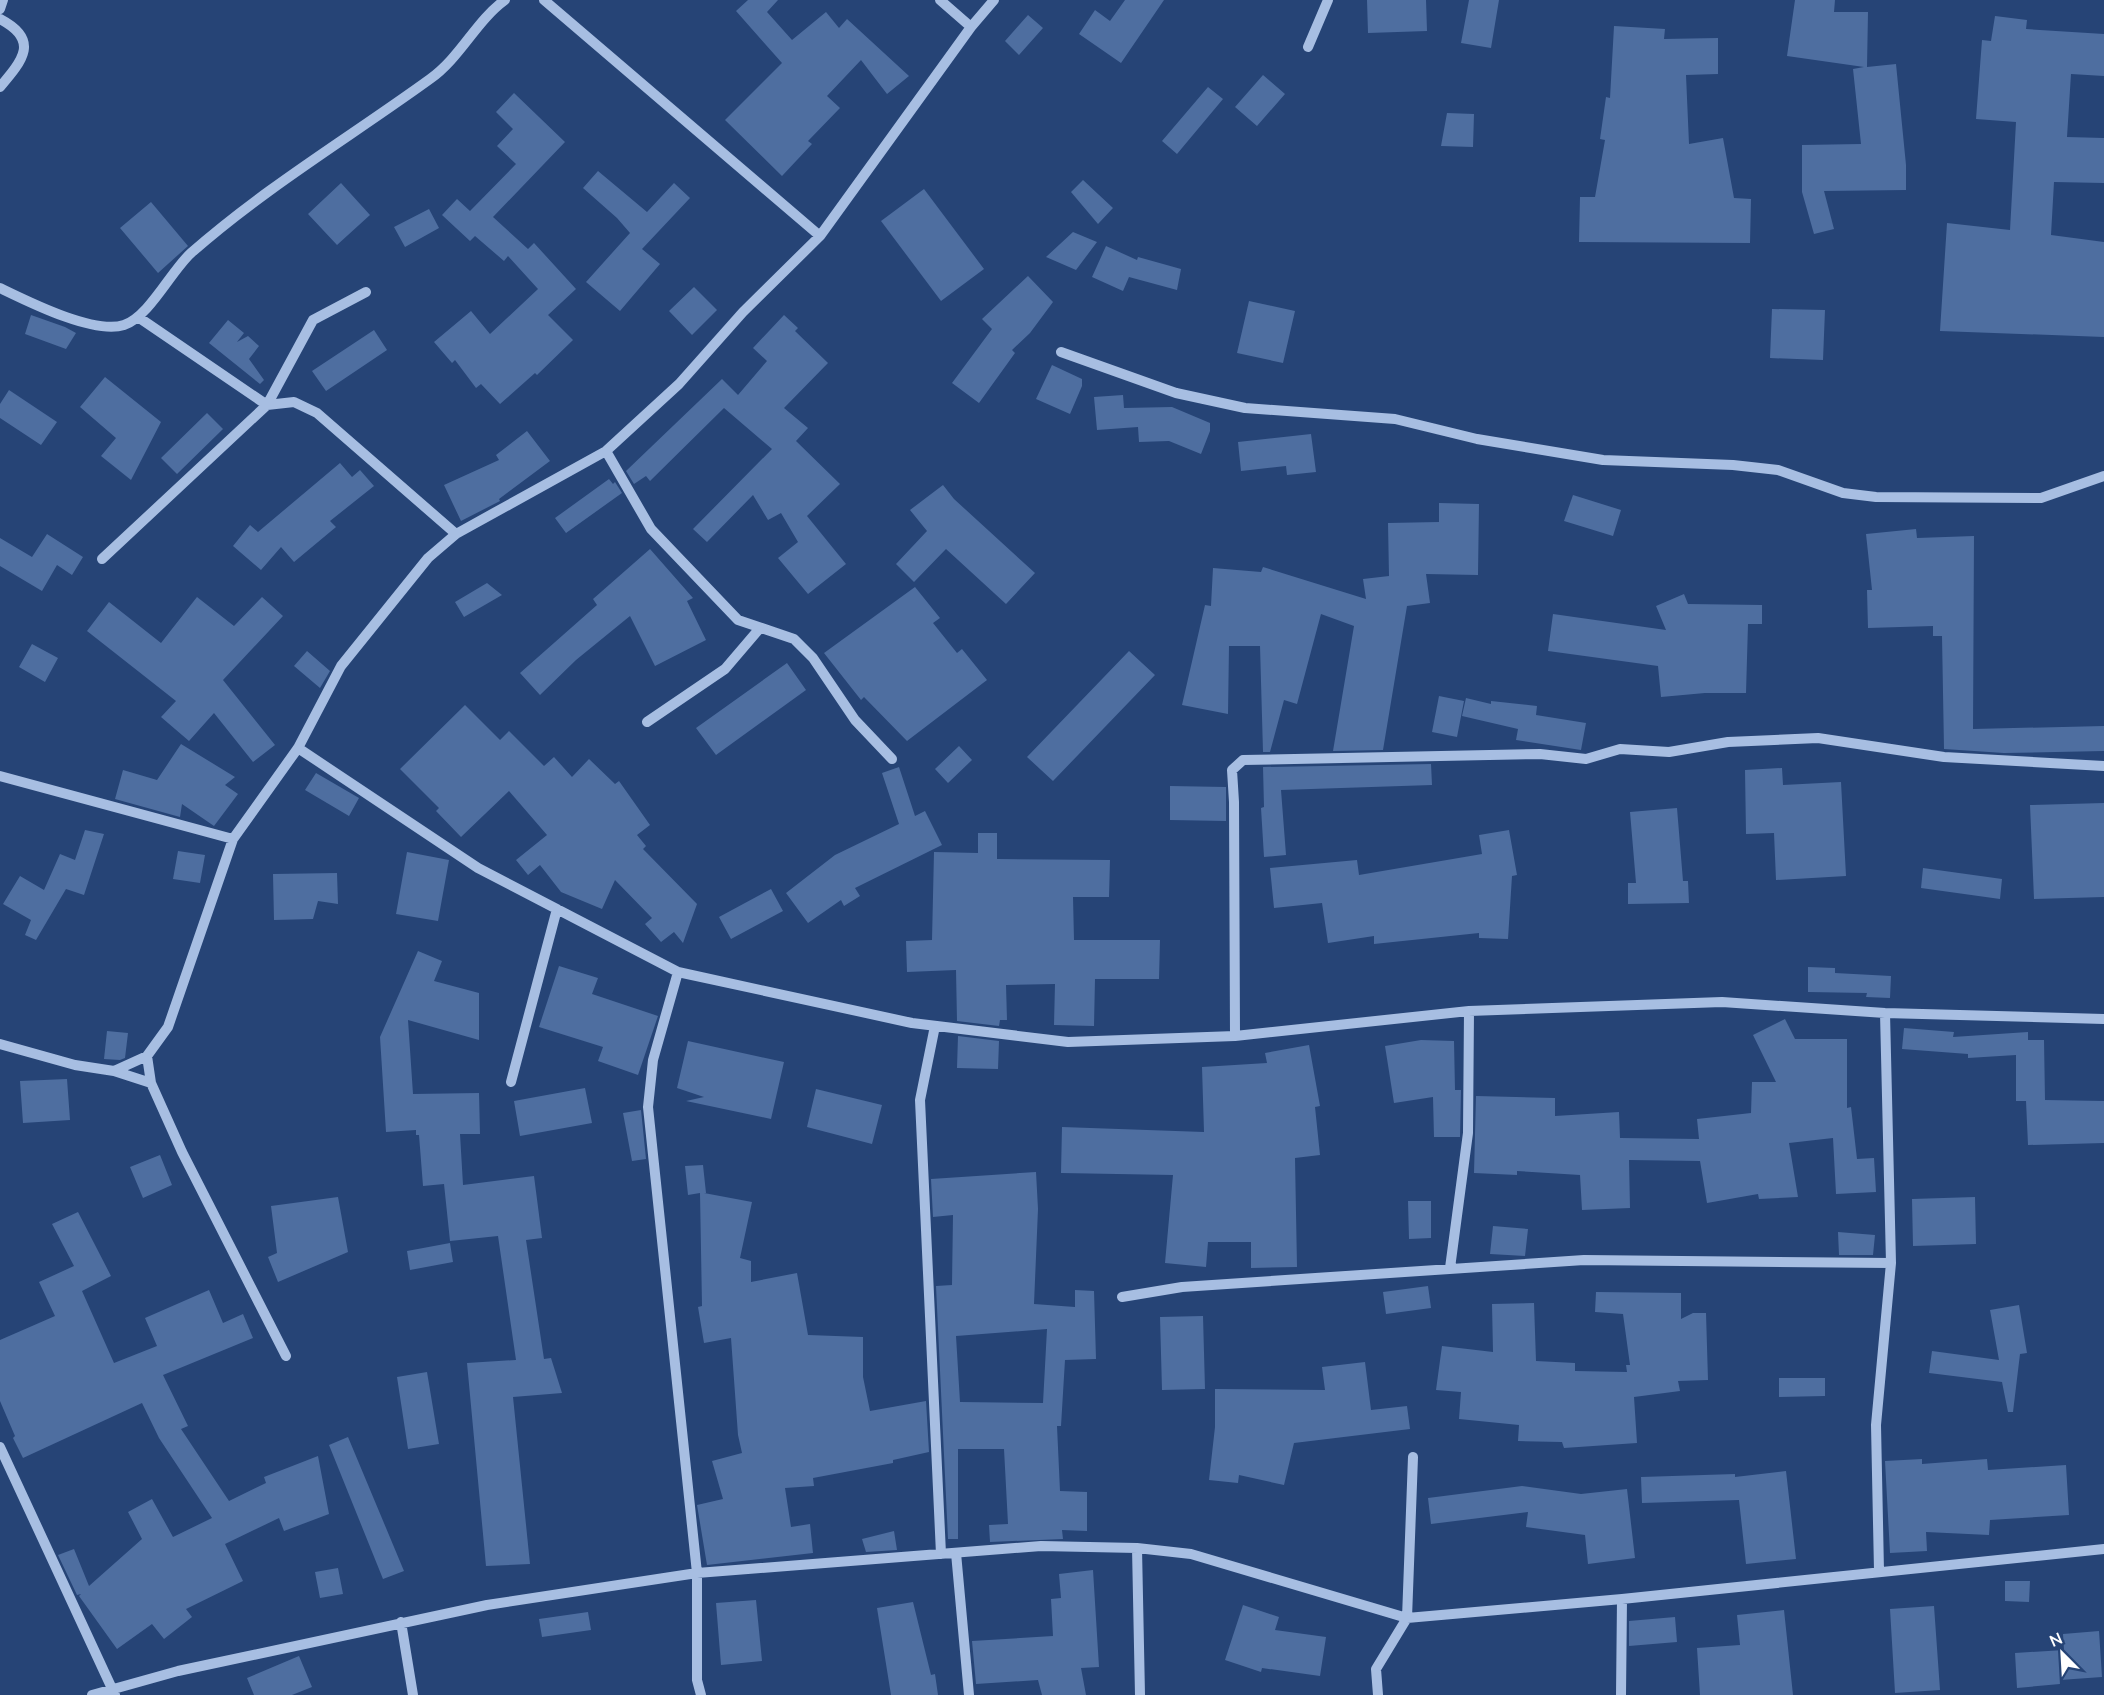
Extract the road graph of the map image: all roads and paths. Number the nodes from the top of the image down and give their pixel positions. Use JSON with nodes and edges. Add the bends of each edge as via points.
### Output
{"nodes":[{"id":1,"x":3,"y":0,"type":"edge"},
{"id":2,"x":505,"y":0,"type":"edge"},
{"id":3,"x":544,"y":0,"type":"edge"},
{"id":4,"x":940,"y":0,"type":"edge"},
{"id":5,"x":994,"y":0,"type":"edge"},
{"id":6,"x":1328,"y":0,"type":"edge"},
{"id":7,"x":0,"y":9,"type":"edge"},
{"id":8,"x":0,"y":19,"type":"edge"},
{"id":9,"x":971,"y":27,"type":"junction"},
{"id":10,"x":1308,"y":47,"type":"dead end"},
{"id":11,"x":0,"y":87,"type":"edge"},
{"id":12,"x":820,"y":236,"type":"junction"},
{"id":13,"x":0,"y":288,"type":"edge"},
{"id":14,"x":366,"y":292,"type":"dead end"},
{"id":15,"x":138,"y":317,"type":"junction"},
{"id":16,"x":1061,"y":352,"type":"dead end"},
{"id":17,"x":267,"y":405,"type":"junction"},
{"id":18,"x":606,"y":451,"type":"junction"},
{"id":19,"x":2104,"y":476,"type":"edge"},
{"id":20,"x":456,"y":534,"type":"junction"},
{"id":21,"x":102,"y":559,"type":"dead end"},
{"id":22,"x":760,"y":628,"type":"junction"},
{"id":23,"x":647,"y":722,"type":"dead end"},
{"id":24,"x":298,"y":748,"type":"junction"},
{"id":25,"x":892,"y":759,"type":"dead end"},
{"id":26,"x":2104,"y":766,"type":"edge"},
{"id":27,"x":0,"y":776,"type":"edge"},
{"id":28,"x":233,"y":839,"type":"junction"},
{"id":29,"x":557,"y":909,"type":"junction"},
{"id":30,"x":678,"y":972,"type":"junction"},
{"id":31,"x":1469,"y":1011,"type":"junction"},
{"id":32,"x":1885,"y":1013,"type":"junction"},
{"id":33,"x":2104,"y":1019,"type":"edge"},
{"id":34,"x":935,"y":1026,"type":"junction"},
{"id":35,"x":1235,"y":1036,"type":"junction"},
{"id":36,"x":0,"y":1044,"type":"edge"},
{"id":37,"x":147,"y":1056,"type":"junction"},
{"id":38,"x":114,"y":1071,"type":"junction"},
{"id":39,"x":511,"y":1082,"type":"dead end"},
{"id":40,"x":151,"y":1083,"type":"junction"},
{"id":41,"x":1891,"y":1263,"type":"junction"},
{"id":42,"x":1450,"y":1268,"type":"junction"},
{"id":43,"x":1122,"y":1297,"type":"dead end"},
{"id":44,"x":286,"y":1356,"type":"dead end"},
{"id":45,"x":0,"y":1447,"type":"edge"},
{"id":46,"x":1413,"y":1457,"type":"dead end"},
{"id":47,"x":1137,"y":1548,"type":"junction"},
{"id":48,"x":2104,"y":1549,"type":"edge"},
{"id":49,"x":956,"y":1553,"type":"junction"},
{"id":50,"x":941,"y":1554,"type":"junction"},
{"id":51,"x":1879,"y":1571,"type":"junction"},
{"id":52,"x":697,"y":1573,"type":"junction"},
{"id":53,"x":1623,"y":1599,"type":"junction"},
{"id":54,"x":1407,"y":1618,"type":"junction"},
{"id":55,"x":401,"y":1622,"type":"junction"},
{"id":56,"x":114,"y":1691,"type":"edge"},
{"id":57,"x":92,"y":1695,"type":"edge"},
{"id":58,"x":414,"y":1695,"type":"edge"},
{"id":59,"x":701,"y":1695,"type":"edge"},
{"id":60,"x":969,"y":1695,"type":"edge"},
{"id":61,"x":1140,"y":1695,"type":"edge"},
{"id":62,"x":1378,"y":1695,"type":"edge"},
{"id":63,"x":1622,"y":1695,"type":"edge"}],
"edges":[{"from":1,"to":7,"type":"street"},
{"from":2,"to":15,"type":"street","via":[[432,78],[295,171],[189,254]]},
{"from":3,"to":12,"type":"street"},
{"from":4,"to":9,"type":"street"},
{"from":5,"to":9,"type":"street"},
{"from":6,"to":10,"type":"street"},
{"from":8,"to":11,"type":"street","via":[[16,27],[23,38],[24,54]]},
{"from":9,"to":12,"type":"street"},
{"from":12,"to":18,"type":"street","via":[[743,312],[680,384]]},
{"from":13,"to":15,"type":"street","via":[[34,306],[98,325],[125,325]]},
{"from":14,"to":17,"type":"street","via":[[313,320]]},
{"from":15,"to":17,"type":"street"},
{"from":16,"to":19,"type":"street","via":[[1176,393],[1245,408],[1395,419],[1477,439],[1603,460],[1778,470],[1843,493],[1865,496],[2041,498]]},
{"from":17,"to":20,"type":"street","via":[[294,402],[317,413]]},
{"from":17,"to":21,"type":"street"},
{"from":18,"to":20,"type":"street"},
{"from":18,"to":22,"type":"street","via":[[651,529],[738,620]]},
{"from":20,"to":24,"type":"street","via":[[428,558],[341,666]]},
{"from":22,"to":23,"type":"street","via":[[725,669]]},
{"from":22,"to":25,"type":"street","via":[[794,639],[813,658],[855,720]]},
{"from":24,"to":28,"type":"street"},
{"from":24,"to":29,"type":"street","via":[[478,868]]},
{"from":26,"to":35,"type":"street","via":[[1944,757],[1818,738],[1728,742],[1669,752],[1620,749],[1586,759],[1540,754],[1243,759],[1232,770]]},
{"from":27,"to":28,"type":"street"},
{"from":28,"to":37,"type":"street","via":[[168,1027]]},
{"from":29,"to":30,"type":"street"},
{"from":29,"to":39,"type":"street"},
{"from":30,"to":34,"type":"street"},
{"from":30,"to":52,"type":"street","via":[[653,1060],[648,1107]]},
{"from":31,"to":32,"type":"street","via":[[1722,1002]]},
{"from":31,"to":35,"type":"street"},
{"from":31,"to":42,"type":"street","via":[[1468,1133]]},
{"from":32,"to":33,"type":"street"},
{"from":32,"to":41,"type":"street"},
{"from":34,"to":35,"type":"street","via":[[1068,1042]]},
{"from":34,"to":50,"type":"street","via":[[920,1100]]},
{"from":36,"to":38,"type":"street","via":[[75,1065]]},
{"from":37,"to":38,"type":"street"},
{"from":37,"to":40,"type":"street"},
{"from":38,"to":40,"type":"street"},
{"from":40,"to":44,"type":"street"},
{"from":41,"to":42,"type":"street","via":[[1584,1260]]},
{"from":41,"to":51,"type":"street","via":[[1876,1425]]},
{"from":42,"to":43,"type":"street","via":[[1182,1287]]},
{"from":45,"to":56,"type":"street"},
{"from":46,"to":54,"type":"street"},
{"from":47,"to":49,"type":"street","via":[[1041,1546]]},
{"from":47,"to":54,"type":"street","via":[[1191,1554]]},
{"from":47,"to":61,"type":"street"},
{"from":48,"to":51,"type":"street"},
{"from":49,"to":50,"type":"street"},
{"from":49,"to":60,"type":"street"},
{"from":50,"to":52,"type":"street"},
{"from":51,"to":53,"type":"street"},
{"from":52,"to":55,"type":"street"},
{"from":52,"to":59,"type":"street","via":[[697,1680]]},
{"from":53,"to":54,"type":"street"},
{"from":53,"to":63,"type":"street"},
{"from":54,"to":62,"type":"street","via":[[1376,1669]]},
{"from":55,"to":56,"type":"street"},
{"from":55,"to":58,"type":"street"},
{"from":56,"to":57,"type":"street"}]}
